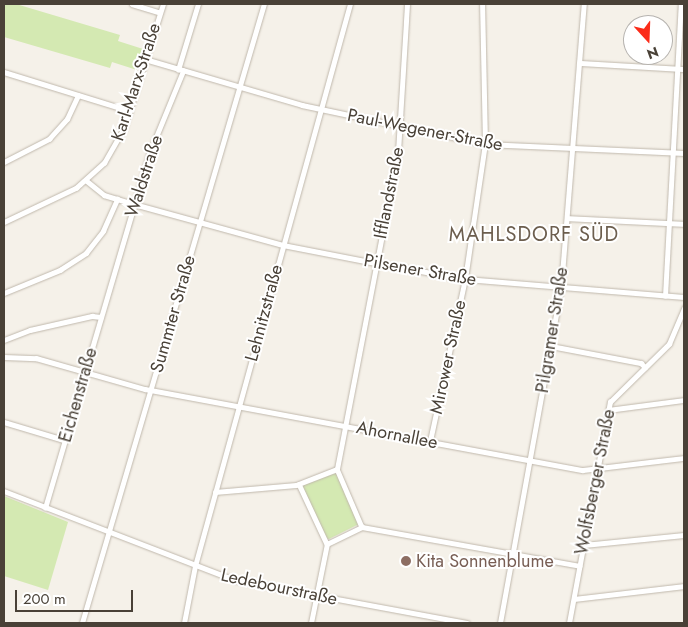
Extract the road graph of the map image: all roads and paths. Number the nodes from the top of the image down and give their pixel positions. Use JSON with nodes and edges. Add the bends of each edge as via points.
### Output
{"nodes":[{"id":1,"x":132,"y":4,"type":"edge"},
{"id":2,"x":163,"y":4,"type":"edge"},
{"id":3,"x":198,"y":4,"type":"edge"},
{"id":4,"x":264,"y":4,"type":"edge"},
{"id":5,"x":350,"y":4,"type":"edge"},
{"id":6,"x":407,"y":4,"type":"edge"},
{"id":7,"x":482,"y":4,"type":"edge"},
{"id":8,"x":584,"y":4,"type":"edge"},
{"id":9,"x":681,"y":4,"type":"edge"},
{"id":10,"x":159,"y":12,"type":"junction"},
{"id":11,"x":145,"y":60,"type":"junction"},
{"id":12,"x":579,"y":63,"type":"junction"},
{"id":13,"x":677,"y":68,"type":"junction"},
{"id":14,"x":684,"y":69,"type":"edge"},
{"id":15,"x":181,"y":70,"type":"junction"},
{"id":16,"x":4,"y":72,"type":"edge"},
{"id":17,"x":240,"y":88,"type":"junction"},
{"id":18,"x":78,"y":95,"type":"junction"},
{"id":19,"x":320,"y":110,"type":"junction"},
{"id":20,"x":130,"y":111,"type":"junction"},
{"id":21,"x":401,"y":127,"type":"junction"},
{"id":22,"x":485,"y":144,"type":"junction"},
{"id":23,"x":573,"y":148,"type":"junction"},
{"id":24,"x":673,"y":152,"type":"junction"},
{"id":25,"x":684,"y":153,"type":"edge"},
{"id":26,"x":4,"y":162,"type":"edge"},
{"id":27,"x":87,"y":181,"type":"junction"},
{"id":28,"x":117,"y":199,"type":"junction"},
{"id":29,"x":134,"y":204,"type":"junction"},
{"id":30,"x":567,"y":218,"type":"junction"},
{"id":31,"x":4,"y":222,"type":"edge"},
{"id":32,"x":200,"y":222,"type":"junction"},
{"id":33,"x":669,"y":223,"type":"junction"},
{"id":34,"x":684,"y":224,"type":"edge"},
{"id":35,"x":283,"y":245,"type":"junction"},
{"id":36,"x":376,"y":263,"type":"junction"},
{"id":37,"x":465,"y":279,"type":"junction"},
{"id":38,"x":112,"y":284,"type":"joint"},
{"id":39,"x":561,"y":287,"type":"junction"},
{"id":40,"x":4,"y":293,"type":"edge"},
{"id":41,"x":666,"y":296,"type":"junction"},
{"id":42,"x":684,"y":297,"type":"edge"},
{"id":43,"x":684,"y":308,"type":"edge"},
{"id":44,"x":101,"y":318,"type":"junction"},
{"id":45,"x":4,"y":340,"type":"edge"},
{"id":46,"x":551,"y":346,"type":"junction"},
{"id":47,"x":4,"y":357,"type":"edge"},
{"id":48,"x":645,"y":367,"type":"junction"},
{"id":49,"x":84,"y":373,"type":"junction"},
{"id":50,"x":151,"y":390,"type":"junction"},
{"id":51,"x":684,"y":400,"type":"edge"},
{"id":52,"x":239,"y":406,"type":"junction"},
{"id":53,"x":608,"y":410,"type":"junction"},
{"id":54,"x":4,"y":422,"type":"edge"},
{"id":55,"x":346,"y":426,"type":"junction"},
{"id":56,"x":64,"y":440,"type":"junction"},
{"id":57,"x":430,"y":441,"type":"junction"},
{"id":58,"x":684,"y":458,"type":"edge"},
{"id":59,"x":530,"y":460,"type":"junction"},
{"id":60,"x":337,"y":469,"type":"junction"},
{"id":61,"x":598,"y":471,"type":"junction"},
{"id":62,"x":300,"y":484,"type":"junction"},
{"id":63,"x":4,"y":491,"type":"edge"},
{"id":64,"x":215,"y":492,"type":"junction"},
{"id":65,"x":45,"y":508,"type":"junction"},
{"id":66,"x":362,"y":527,"type":"junction"},
{"id":67,"x":109,"y":533,"type":"junction"},
{"id":68,"x":684,"y":534,"type":"edge"},
{"id":69,"x":327,"y":544,"type":"junction"},
{"id":70,"x":584,"y":545,"type":"junction"},
{"id":71,"x":512,"y":554,"type":"junction"},
{"id":72,"x":195,"y":566,"type":"junction"},
{"id":73,"x":580,"y":566,"type":"junction"},
{"id":74,"x":684,"y":586,"type":"edge"},
{"id":75,"x":316,"y":596,"type":"junction"},
{"id":76,"x":574,"y":599,"type":"junction"},
{"id":77,"x":82,"y":623,"type":"edge"},
{"id":78,"x":184,"y":623,"type":"edge"},
{"id":79,"x":311,"y":623,"type":"edge"},
{"id":80,"x":467,"y":623,"type":"edge"},
{"id":81,"x":500,"y":623,"type":"edge"},
{"id":82,"x":569,"y":623,"type":"edge"}],
"edges":[{"from":1,"to":10,"type":"street"},
{"from":2,"to":10,"type":"street","name":"Karl-Marx-Straße"},
{"from":3,"to":15,"type":"street","name":"Waldstraße"},
{"from":4,"to":17,"type":"street","name":"Summter Straße"},
{"from":5,"to":19,"type":"street","name":"Lehnitzstraße"},
{"from":6,"to":21,"type":"street","name":"Ifflandstraße"},
{"from":7,"to":22,"type":"street","name":"Mirower Straße"},
{"from":8,"to":12,"type":"street","name":"Pilgramer Straße"},
{"from":9,"to":13,"type":"street"},
{"from":10,"to":11,"type":"street","name":"Karl-Marx-Straße"},
{"from":11,"to":15,"type":"street","name":"Paul-Wegener-Straße"},
{"from":11,"to":20,"type":"street","name":"Karl-Marx-Straße"},
{"from":12,"to":13,"type":"street"},
{"from":12,"to":23,"type":"street","name":"Pilgramer Straße"},
{"from":13,"to":14,"type":"street"},
{"from":13,"to":24,"type":"street"},
{"from":15,"to":17,"type":"street","name":"Paul-Wegener-Straße"},
{"from":15,"to":29,"type":"street","name":"Waldstraße","via":[[155,136]]},
{"from":16,"to":18,"type":"street"},
{"from":17,"to":19,"type":"street","name":"Paul-Wegener-Straße"},
{"from":17,"to":32,"type":"street","name":"Summter Straße"},
{"from":18,"to":20,"type":"street"},
{"from":18,"to":26,"type":"street","via":[[67,119],[49,139]]},
{"from":19,"to":21,"type":"street","name":"Paul-Wegener-Straße"},
{"from":19,"to":35,"type":"street","name":"Lehnitzstraße"},
{"from":20,"to":27,"type":"street","name":"Karl-Marx-Straße","via":[[117,145]]},
{"from":21,"to":22,"type":"street","name":"Paul-Wegener-Straße"},
{"from":21,"to":36,"type":"street","name":"Ifflandstraße"},
{"from":22,"to":23,"type":"street","name":"Paul-Wegener-Straße"},
{"from":22,"to":37,"type":"street","name":"Mirower Straße"},
{"from":23,"to":24,"type":"street","name":"Paul-Wegener-Straße"},
{"from":23,"to":30,"type":"street","name":"Pilgramer Straße"},
{"from":24,"to":25,"type":"street","name":"Paul-Wegener-Straße"},
{"from":24,"to":33,"type":"street"},
{"from":27,"to":28,"type":"street","name":"Pilsener Straße","via":[[95,190]]},
{"from":27,"to":31,"type":"street"},
{"from":28,"to":29,"type":"street","name":"Pilsener Straße"},
{"from":28,"to":40,"type":"street","via":[[103,232],[86,253],[60,270]]},
{"from":29,"to":32,"type":"street","name":"Pilsener Straße"},
{"from":29,"to":38,"type":"street","name":"Waldstraße"},
{"from":30,"to":33,"type":"street"},
{"from":30,"to":39,"type":"street","name":"Pilgramer Straße"},
{"from":32,"to":35,"type":"street","name":"Pilsener Straße"},
{"from":32,"to":50,"type":"street","name":"Summter Straße"},
{"from":33,"to":34,"type":"street"},
{"from":33,"to":41,"type":"street"},
{"from":35,"to":36,"type":"street","name":"Pilsener Straße"},
{"from":35,"to":52,"type":"street","name":"Lehnitzstraße"},
{"from":36,"to":37,"type":"street","name":"Pilsener Straße"},
{"from":36,"to":55,"type":"street","name":"Ifflandstraße"},
{"from":37,"to":39,"type":"street","name":"Pilsener Straße"},
{"from":37,"to":57,"type":"street","name":"Mirower Straße"},
{"from":38,"to":44,"type":"street","name":"Eichenstraße"},
{"from":39,"to":41,"type":"street","name":"Pilsener Straße"},
{"from":39,"to":46,"type":"street","name":"Pilgramer Straße"},
{"from":41,"to":42,"type":"street","name":"Pilsener Straße"},
{"from":43,"to":48,"type":"street","name":"Wolfsberger Straße","via":[[668,344]]},
{"from":44,"to":45,"type":"street","via":[[92,316]]},
{"from":44,"to":49,"type":"street","name":"Eichenstraße"},
{"from":46,"to":48,"type":"street","via":[[641,363]]},
{"from":46,"to":59,"type":"street","name":"Pilgramer Straße"},
{"from":47,"to":49,"type":"street","name":"Ahornallee","via":[[36,358]]},
{"from":48,"to":53,"type":"street","name":"Wolfsberger Straße","via":[[615,394]]},
{"from":49,"to":50,"type":"street","name":"Ahornallee"},
{"from":49,"to":56,"type":"street","name":"Eichenstraße"},
{"from":50,"to":52,"type":"street","name":"Ahornallee"},
{"from":50,"to":67,"type":"street","name":"Summter Straße"},
{"from":51,"to":53,"type":"street"},
{"from":52,"to":55,"type":"street","name":"Ahornallee"},
{"from":52,"to":64,"type":"street","name":"Lehnitzstraße"},
{"from":53,"to":61,"type":"street","name":"Wolfsberger Straße"},
{"from":54,"to":56,"type":"street"},
{"from":55,"to":57,"type":"street","name":"Ahornallee"},
{"from":55,"to":60,"type":"street","name":"Ifflandstraße"},
{"from":56,"to":65,"type":"street","name":"Eichenstraße"},
{"from":57,"to":59,"type":"street","name":"Ahornallee"},
{"from":58,"to":61,"type":"street","name":"Ahornallee"},
{"from":59,"to":61,"type":"street","name":"Ahornallee"},
{"from":59,"to":71,"type":"street","name":"Pilgramer Straße"},
{"from":60,"to":62,"type":"street"},
{"from":60,"to":66,"type":"street"},
{"from":61,"to":70,"type":"street","name":"Wolfsberger Straße"},
{"from":62,"to":64,"type":"street"},
{"from":62,"to":69,"type":"street"},
{"from":63,"to":65,"type":"street","name":"Ledebourstraße"},
{"from":64,"to":72,"type":"street","name":"Lehnitzstraße"},
{"from":65,"to":67,"type":"street","name":"Ledebourstraße"},
{"from":66,"to":69,"type":"street"},
{"from":66,"to":71,"type":"street"},
{"from":67,"to":72,"type":"street","name":"Ledebourstraße"},
{"from":67,"to":77,"type":"street","name":"Summter Straße"},
{"from":68,"to":70,"type":"street"},
{"from":69,"to":75,"type":"street"},
{"from":70,"to":73,"type":"street","name":"Wolfsberger Straße"},
{"from":71,"to":73,"type":"street"},
{"from":71,"to":81,"type":"street","name":"Pilgramer Straße"},
{"from":72,"to":75,"type":"street","name":"Ledebourstraße","via":[[235,580]]},
{"from":72,"to":78,"type":"street","name":"Lehnitzstraße"},
{"from":73,"to":76,"type":"street","name":"Wolfsberger Straße"},
{"from":74,"to":76,"type":"street"},
{"from":75,"to":79,"type":"street"},
{"from":75,"to":80,"type":"street","name":"Ledebourstraße"},
{"from":76,"to":82,"type":"street","name":"Wolfsberger Straße"}]}
